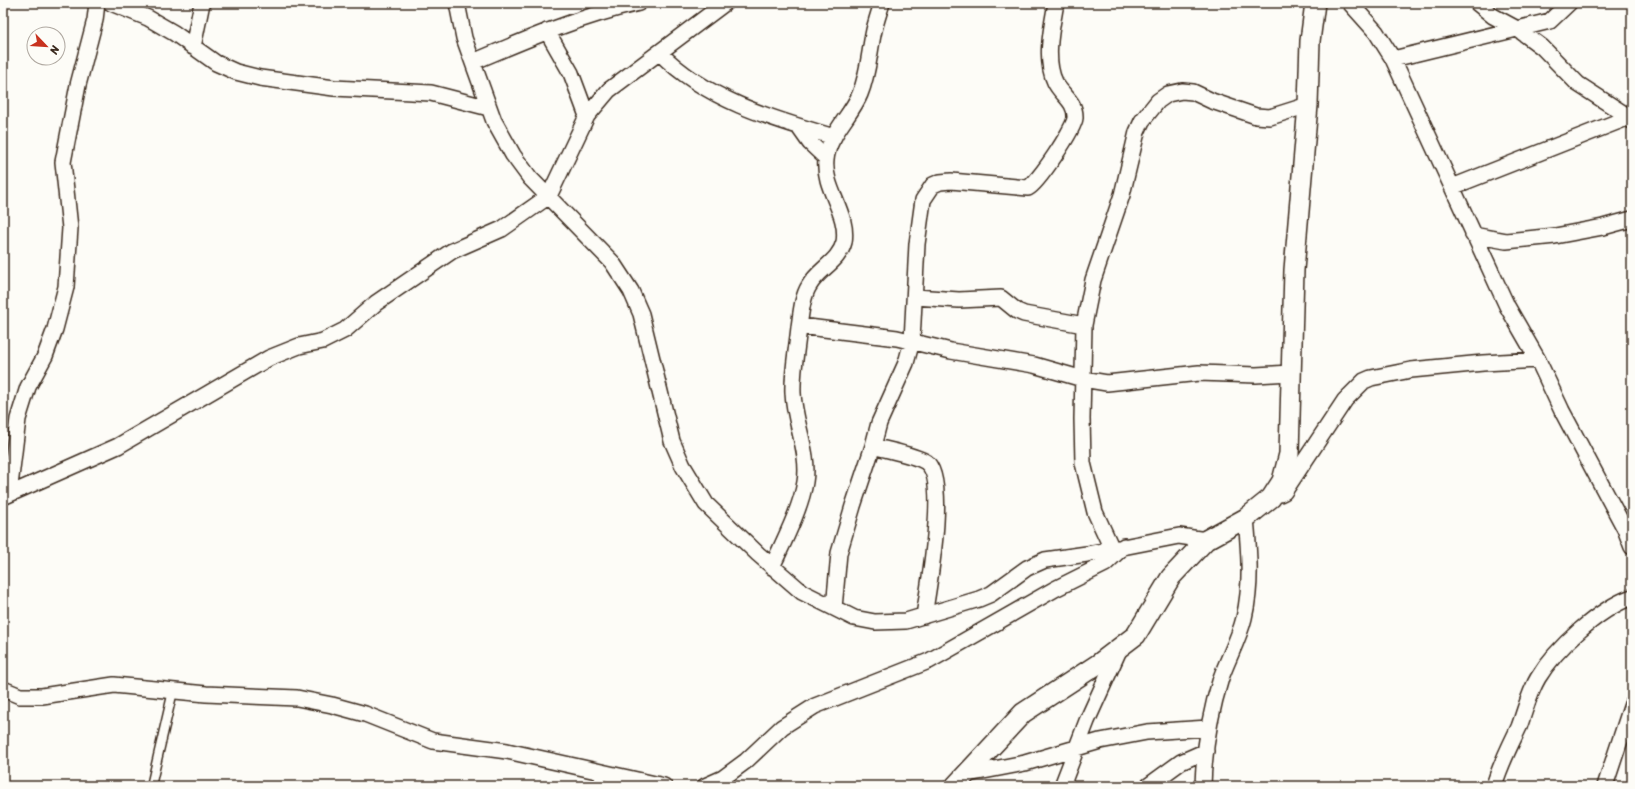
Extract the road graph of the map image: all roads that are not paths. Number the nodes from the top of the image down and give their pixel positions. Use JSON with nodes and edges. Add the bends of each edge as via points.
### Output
{"nodes":[{"id":1,"x":97,"y":3,"type":"edge"},
{"id":2,"x":111,"y":3,"type":"edge"},
{"id":3,"x":202,"y":3,"type":"edge"},
{"id":4,"x":457,"y":3,"type":"edge"},
{"id":5,"x":639,"y":3,"type":"edge"},
{"id":6,"x":726,"y":3,"type":"edge"},
{"id":7,"x":882,"y":3,"type":"edge"},
{"id":8,"x":1056,"y":3,"type":"edge"},
{"id":9,"x":1315,"y":3,"type":"edge"},
{"id":10,"x":1350,"y":3,"type":"edge"},
{"id":11,"x":1477,"y":3,"type":"edge"},
{"id":12,"x":1569,"y":3,"type":"edge"},
{"id":13,"x":1519,"y":30,"type":"junction"},
{"id":14,"x":548,"y":31,"type":"junction"},
{"id":15,"x":193,"y":47,"type":"junction"},
{"id":16,"x":660,"y":53,"type":"junction"},
{"id":17,"x":1393,"y":59,"type":"junction"},
{"id":18,"x":473,"y":62,"type":"junction"},
{"id":19,"x":1308,"y":105,"type":"junction"},
{"id":20,"x":489,"y":108,"type":"junction"},
{"id":21,"x":586,"y":116,"type":"junction"},
{"id":22,"x":1631,"y":118,"type":"edge"},
{"id":23,"x":798,"y":126,"type":"junction"},
{"id":24,"x":834,"y":137,"type":"junction"},
{"id":25,"x":826,"y":158,"type":"junction"},
{"id":26,"x":1452,"y":187,"type":"junction"},
{"id":27,"x":549,"y":196,"type":"junction"},
{"id":28,"x":1632,"y":219,"type":"edge"},
{"id":29,"x":1473,"y":235,"type":"junction"},
{"id":30,"x":915,"y":297,"type":"junction"},
{"id":31,"x":1084,"y":325,"type":"junction"},
{"id":32,"x":800,"y":326,"type":"junction"},
{"id":33,"x":912,"y":341,"type":"junction"},
{"id":34,"x":1538,"y":360,"type":"junction"},
{"id":35,"x":1290,"y":373,"type":"junction"},
{"id":36,"x":1083,"y":379,"type":"junction"},
{"id":37,"x":873,"y":446,"type":"junction"},
{"id":38,"x":6,"y":496,"type":"edge"},
{"id":39,"x":1271,"y":498,"type":"junction"},
{"id":40,"x":1246,"y":518,"type":"junction"},
{"id":41,"x":1206,"y":540,"type":"junction"},
{"id":42,"x":1118,"y":547,"type":"junction"},
{"id":43,"x":1632,"y":548,"type":"edge"},
{"id":44,"x":772,"y":567,"type":"junction"},
{"id":45,"x":1632,"y":597,"type":"edge"},
{"id":46,"x":834,"y":608,"type":"junction"},
{"id":47,"x":924,"y":616,"type":"junction"},
{"id":48,"x":1120,"y":648,"type":"junction"},
{"id":49,"x":3,"y":689,"type":"edge"},
{"id":50,"x":173,"y":691,"type":"junction"},
{"id":51,"x":1632,"y":704,"type":"edge"},
{"id":52,"x":1208,"y":728,"type":"junction"},
{"id":53,"x":1076,"y":749,"type":"junction"},
{"id":54,"x":1206,"y":752,"type":"junction"},
{"id":55,"x":599,"y":779,"type":"edge"},
{"id":56,"x":962,"y":780,"type":"edge"},
{"id":57,"x":151,"y":786,"type":"edge"},
{"id":58,"x":664,"y":786,"type":"edge"},
{"id":59,"x":705,"y":786,"type":"edge"},
{"id":60,"x":1062,"y":786,"type":"edge"},
{"id":61,"x":1148,"y":786,"type":"edge"},
{"id":62,"x":1203,"y":786,"type":"edge"},
{"id":63,"x":1494,"y":786,"type":"edge"},
{"id":64,"x":1605,"y":786,"type":"edge"}],
"edges":[{"from":1,"to":38,"type":"street","via":[[63,162],[70,228],[66,287],[55,329],[45,356],[28,386],[18,419]]},
{"from":2,"to":15,"type":"street","via":[[148,18]]},
{"from":3,"to":15,"type":"street"},
{"from":4,"to":18,"type":"street","via":[[464,38]]},
{"from":5,"to":14,"type":"street"},
{"from":6,"to":16,"type":"street"},
{"from":7,"to":24,"type":"street","via":[[873,34],[866,78],[852,111]]},
{"from":8,"to":30,"type":"street","via":[[1050,51],[1052,70],[1057,85],[1073,106],[1075,118],[1072,128],[1043,173],[1028,188],[951,181],[940,182],[930,188],[923,200],[921,214],[915,268]]},
{"from":9,"to":19,"type":"street","via":[[1310,41]]},
{"from":10,"to":17,"type":"street","via":[[1376,32]]},
{"from":11,"to":13,"type":"street","via":[[1493,16]]},
{"from":12,"to":13,"type":"street","via":[[1550,21]]},
{"from":13,"to":17,"type":"street"},
{"from":13,"to":22,"type":"street","via":[[1542,47],[1578,84]]},
{"from":14,"to":18,"type":"street"},
{"from":14,"to":21,"type":"street","via":[[571,73]]},
{"from":15,"to":20,"type":"street","via":[[236,72],[260,78],[334,88],[431,93]]},
{"from":16,"to":21,"type":"street","via":[[609,90]]},
{"from":16,"to":23,"type":"street","via":[[694,82],[726,98]]},
{"from":17,"to":26,"type":"street"},
{"from":18,"to":20,"type":"street"},
{"from":19,"to":31,"type":"street","via":[[1270,117],[1238,111],[1187,90],[1168,94],[1158,101],[1142,121],[1137,132],[1122,195],[1093,280]]},
{"from":19,"to":35,"type":"street","via":[[1294,270]]},
{"from":20,"to":27,"type":"street","via":[[513,155],[530,178]]},
{"from":21,"to":27,"type":"street"},
{"from":22,"to":26,"type":"street"},
{"from":23,"to":24,"type":"street"},
{"from":23,"to":25,"type":"street","via":[[810,143]]},
{"from":24,"to":25,"type":"street"},
{"from":25,"to":32,"type":"street","via":[[829,183],[843,218],[844,242],[828,267],[809,286]]},
{"from":26,"to":29,"type":"street"},
{"from":27,"to":38,"type":"street","via":[[502,229],[452,251],[376,303],[345,330],[323,341],[299,346],[269,358],[118,446]]},
{"from":27,"to":44,"type":"street","via":[[612,262],[631,291],[641,314],[672,441],[683,466],[706,504]]},
{"from":28,"to":29,"type":"street","via":[[1555,236],[1506,241]]},
{"from":29,"to":34,"type":"street","via":[[1507,306]]},
{"from":30,"to":31,"type":"street","via":[[959,300],[1001,298],[1024,314]]},
{"from":30,"to":33,"type":"street"},
{"from":31,"to":36,"type":"street"},
{"from":32,"to":33,"type":"street","via":[[868,333]]},
{"from":32,"to":44,"type":"street","via":[[793,393],[803,450],[805,482],[787,535]]},
{"from":33,"to":36,"type":"street","via":[[1034,366]]},
{"from":33,"to":37,"type":"street","via":[[906,363],[879,423]]},
{"from":34,"to":39,"type":"street","via":[[1411,370],[1364,381],[1345,400],[1284,492]]},
{"from":34,"to":43,"type":"street","via":[[1562,411],[1625,529]]},
{"from":35,"to":36,"type":"street","via":[[1199,373],[1107,383]]},
{"from":35,"to":39,"type":"street","via":[[1289,454],[1282,481]]},
{"from":36,"to":42,"type":"street","via":[[1083,463],[1095,512]]},
{"from":37,"to":46,"type":"street","via":[[839,553]]},
{"from":37,"to":47,"type":"street","via":[[923,461],[933,472],[937,527]]},
{"from":39,"to":40,"type":"street"},
{"from":40,"to":41,"type":"street"},
{"from":40,"to":52,"type":"street","via":[[1249,585],[1244,618],[1235,648],[1222,677]]},
{"from":41,"to":42,"type":"street","via":[[1179,536]]},
{"from":41,"to":48,"type":"street","via":[[1171,577],[1136,635]]},
{"from":42,"to":47,"type":"street","via":[[1041,561],[979,600]]},
{"from":42,"to":59,"type":"street","via":[[1105,564],[1055,589],[929,661],[815,706],[782,727],[746,761],[723,778]]},
{"from":44,"to":46,"type":"street","via":[[802,592]]},
{"from":45,"to":63,"type":"street","via":[[1621,601],[1580,630],[1554,656],[1538,679],[1500,765]]},
{"from":46,"to":47,"type":"street","via":[[854,618],[875,622],[906,621]]},
{"from":48,"to":53,"type":"street"},
{"from":48,"to":56,"type":"street","via":[[1023,713]]},
{"from":49,"to":50,"type":"street","via":[[20,696],[42,696],[114,686]]},
{"from":50,"to":55,"type":"street","via":[[298,698],[332,704],[388,722],[433,741],[507,751]]},
{"from":50,"to":57,"type":"lane"},
{"from":51,"to":64,"type":"street"},
{"from":52,"to":53,"type":"street","via":[[1147,732],[1100,741]]},
{"from":52,"to":54,"type":"street"},
{"from":53,"to":56,"type":"street"},
{"from":53,"to":60,"type":"street"},
{"from":54,"to":61,"type":"street","via":[[1181,762]]},
{"from":54,"to":62,"type":"street"},
{"from":55,"to":58,"type":"street"}]}
